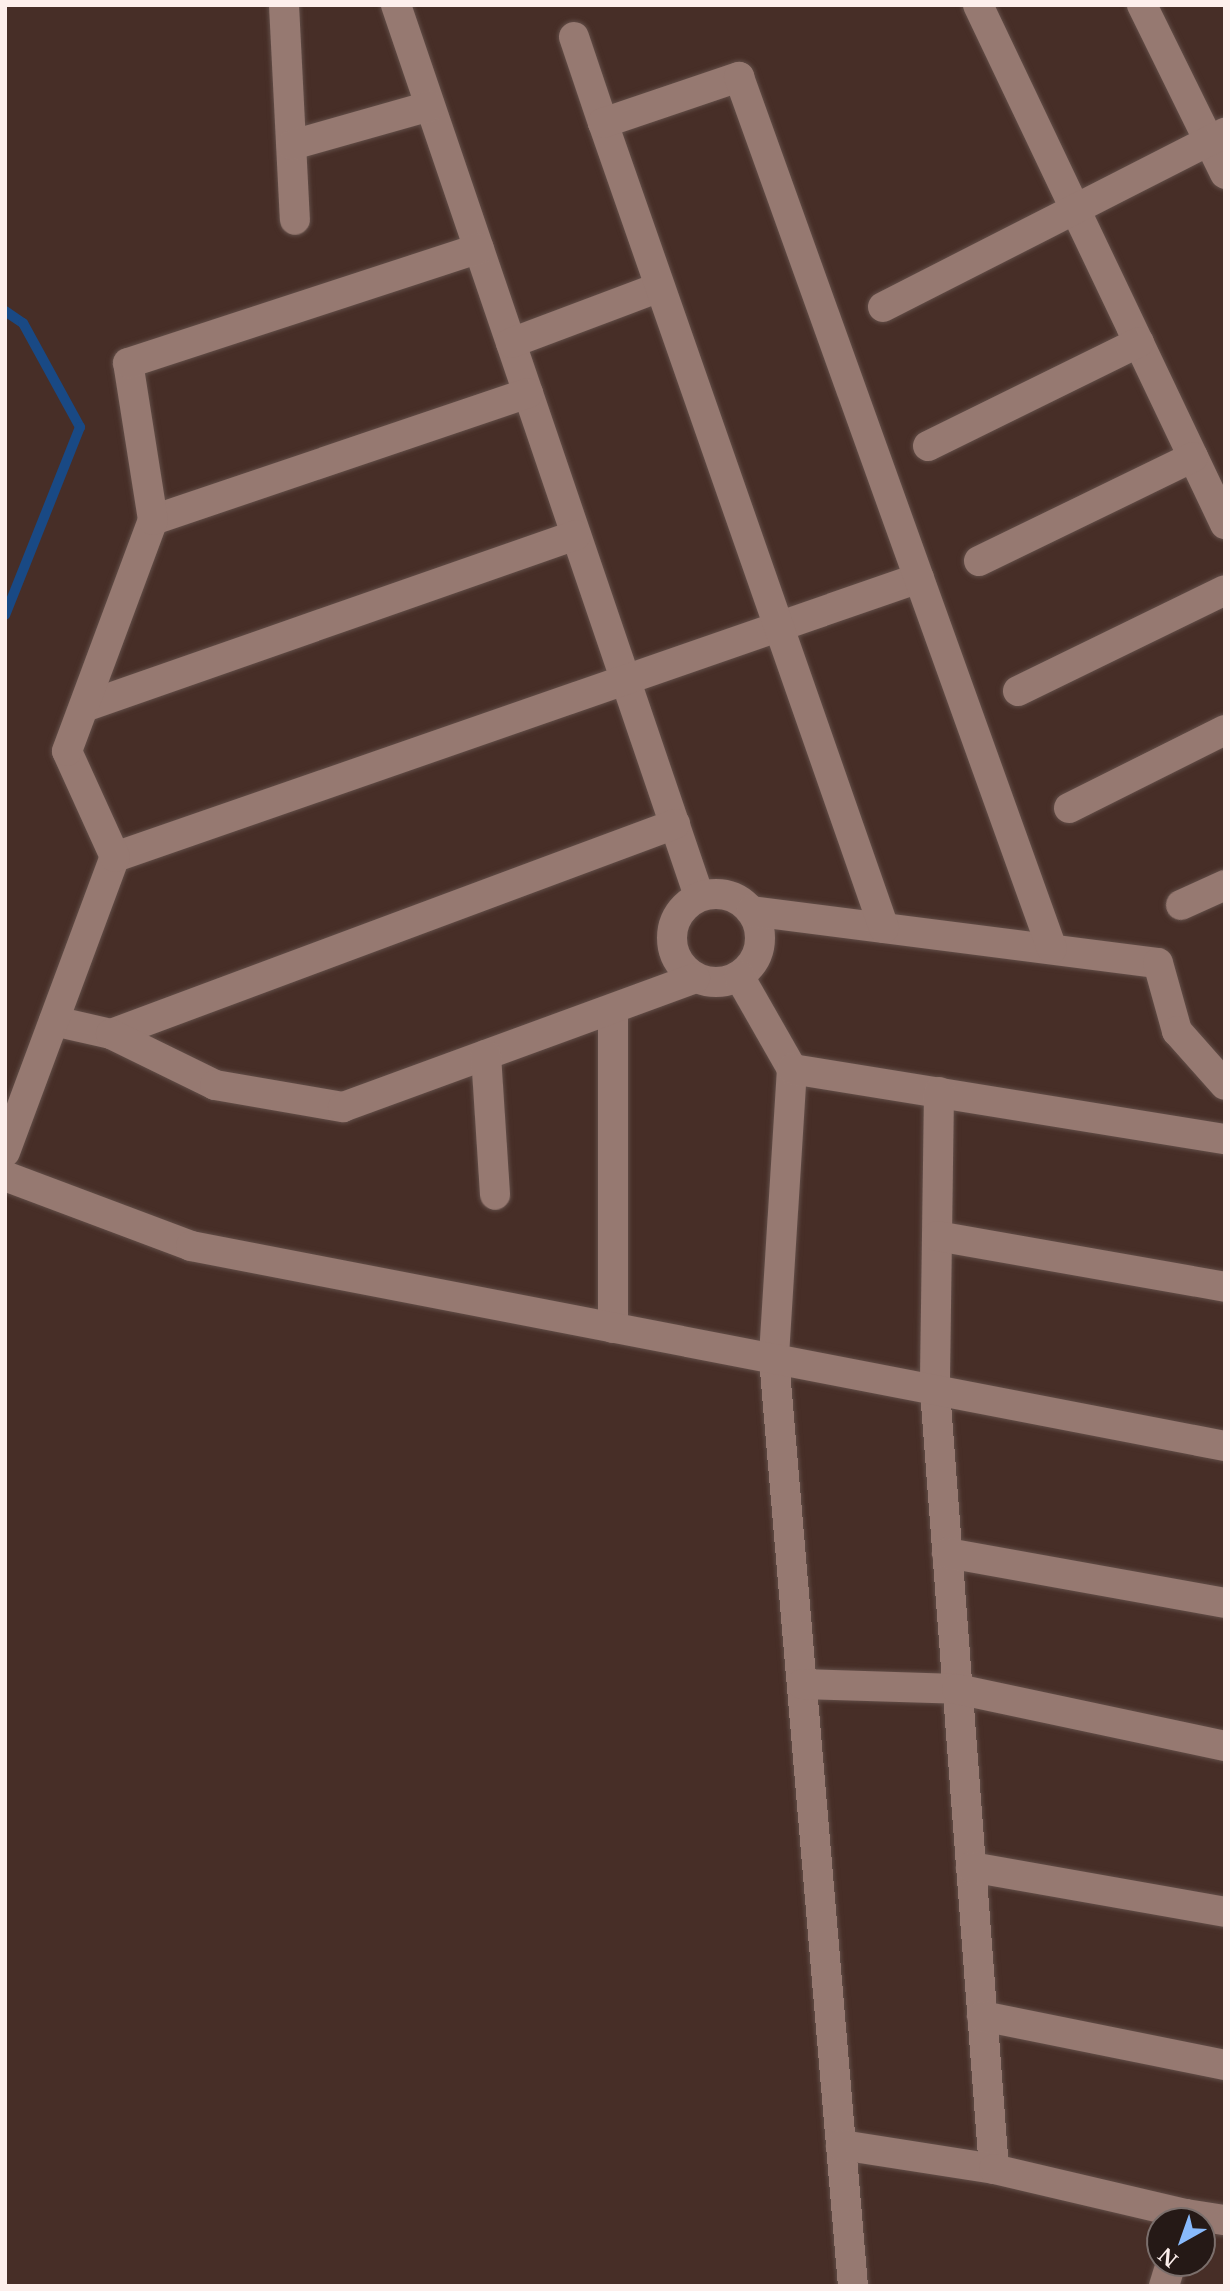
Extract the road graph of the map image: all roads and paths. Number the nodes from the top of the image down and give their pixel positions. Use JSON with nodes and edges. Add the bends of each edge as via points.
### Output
{"nodes":[{"id":1,"x":284,"y":5,"type":"edge"},
{"id":2,"x":396,"y":5,"type":"edge"},
{"id":3,"x":978,"y":5,"type":"edge"},
{"id":4,"x":1142,"y":5,"type":"edge"},
{"id":5,"x":574,"y":37,"type":"dead end"},
{"id":6,"x":430,"y":106,"type":"junction"},
{"id":7,"x":603,"y":123,"type":"junction"},
{"id":8,"x":1217,"y":137,"type":"edge"},
{"id":9,"x":292,"y":145,"type":"junction"},
{"id":10,"x":1225,"y":174,"type":"edge"},
{"id":11,"x":1075,"y":206,"type":"junction"},
{"id":12,"x":295,"y":220,"type":"dead end"},
{"id":13,"x":479,"y":248,"type":"junction"},
{"id":14,"x":660,"y":287,"type":"junction"},
{"id":15,"x":883,"y":307,"type":"dead end"},
{"id":16,"x":1139,"y":342,"type":"junction"},
{"id":17,"x":511,"y":343,"type":"junction"},
{"id":18,"x":528,"y":393,"type":"junction"},
{"id":19,"x":928,"y":446,"type":"dead end"},
{"id":20,"x":1193,"y":457,"type":"junction"},
{"id":21,"x":153,"y":520,"type":"junction"},
{"id":22,"x":1225,"y":524,"type":"edge"},
{"id":23,"x":576,"y":535,"type":"junction"},
{"id":24,"x":979,"y":561,"type":"dead end"},
{"id":25,"x":919,"y":579,"type":"junction"},
{"id":26,"x":1225,"y":590,"type":"edge"},
{"id":27,"x":779,"y":627,"type":"junction"},
{"id":28,"x":625,"y":679,"type":"junction"},
{"id":29,"x":1018,"y":691,"type":"dead end"},
{"id":30,"x":83,"y":707,"type":"junction"},
{"id":31,"x":1225,"y":730,"type":"edge"},
{"id":32,"x":1069,"y":808,"type":"dead end"},
{"id":33,"x":675,"y":824,"type":"junction"},
{"id":34,"x":115,"y":857,"type":"junction"},
{"id":35,"x":1225,"y":885,"type":"edge"},
{"id":36,"x":699,"y":896,"type":"junction"},
{"id":37,"x":1181,"y":905,"type":"dead end"},
{"id":38,"x":751,"y":911,"type":"junction"},
{"id":39,"x":884,"y":928,"type":"junction"},
{"id":40,"x":1052,"y":949,"type":"junction"},
{"id":41,"x":739,"y":976,"type":"junction"},
{"id":42,"x":695,"y":978,"type":"junction"},
{"id":43,"x":613,"y":1009,"type":"junction"},
{"id":44,"x":54,"y":1021,"type":"junction"},
{"id":45,"x":111,"y":1034,"type":"junction"},
{"id":46,"x":486,"y":1055,"type":"junction"},
{"id":47,"x":792,"y":1069,"type":"junction"},
{"id":48,"x":1225,"y":1085,"type":"edge"},
{"id":49,"x":939,"y":1092,"type":"junction"},
{"id":50,"x":1225,"y":1139,"type":"edge"},
{"id":51,"x":5,"y":1152,"type":"edge"},
{"id":52,"x":5,"y":1176,"type":"edge"},
{"id":53,"x":495,"y":1195,"type":"dead end"},
{"id":54,"x":937,"y":1236,"type":"junction"},
{"id":55,"x":1225,"y":1287,"type":"edge"},
{"id":56,"x":613,"y":1328,"type":"junction"},
{"id":57,"x":774,"y":1359,"type":"junction"},
{"id":58,"x":934,"y":1390,"type":"junction"},
{"id":59,"x":1225,"y":1446,"type":"edge"},
{"id":60,"x":947,"y":1553,"type":"junction"},
{"id":61,"x":1225,"y":1603,"type":"edge"},
{"id":62,"x":802,"y":1684,"type":"junction"},
{"id":63,"x":957,"y":1689,"type":"junction"},
{"id":64,"x":1225,"y":1746,"type":"edge"},
{"id":65,"x":971,"y":1867,"type":"junction"},
{"id":66,"x":1225,"y":1912,"type":"edge"},
{"id":67,"x":982,"y":2016,"type":"junction"},
{"id":68,"x":1225,"y":2065,"type":"edge"},
{"id":69,"x":841,"y":2145,"type":"junction"},
{"id":70,"x":994,"y":2169,"type":"junction"},
{"id":71,"x":1146,"y":2207,"type":"edge"},
{"id":72,"x":853,"y":2286,"type":"edge"}],
"edges":[{"from":1,"to":9,"type":"street"},
{"from":2,"to":6,"type":"street"},
{"from":3,"to":11,"type":"street"},
{"from":4,"to":8,"type":"street"},
{"from":5,"to":7,"type":"street"},
{"from":6,"to":9,"type":"street"},
{"from":6,"to":13,"type":"street"},
{"from":7,"to":14,"type":"street"},
{"from":7,"to":25,"type":"street","via":[[738,77]]},
{"from":8,"to":10,"type":"street"},
{"from":8,"to":11,"type":"street"},
{"from":9,"to":12,"type":"street"},
{"from":11,"to":15,"type":"street"},
{"from":11,"to":16,"type":"street"},
{"from":13,"to":17,"type":"street"},
{"from":13,"to":21,"type":"street","via":[[128,363]]},
{"from":14,"to":17,"type":"street"},
{"from":14,"to":27,"type":"street"},
{"from":16,"to":19,"type":"street"},
{"from":16,"to":20,"type":"street"},
{"from":17,"to":18,"type":"street"},
{"from":18,"to":21,"type":"street"},
{"from":18,"to":23,"type":"street"},
{"from":20,"to":22,"type":"street"},
{"from":20,"to":24,"type":"street"},
{"from":21,"to":30,"type":"street"},
{"from":23,"to":28,"type":"street"},
{"from":23,"to":30,"type":"street"},
{"from":25,"to":27,"type":"street"},
{"from":25,"to":40,"type":"street"},
{"from":26,"to":29,"type":"street"},
{"from":27,"to":28,"type":"street"},
{"from":27,"to":39,"type":"street"},
{"from":28,"to":33,"type":"street"},
{"from":28,"to":34,"type":"street"},
{"from":30,"to":34,"type":"street","via":[[67,751]]},
{"from":31,"to":32,"type":"street"},
{"from":33,"to":36,"type":"street"},
{"from":33,"to":45,"type":"street"},
{"from":34,"to":44,"type":"street"},
{"from":35,"to":37,"type":"street"},
{"from":36,"to":38,"type":"street","via":[[728,895]]},
{"from":36,"to":42,"type":"street","via":[[677,914],[671,942],[674,956]]},
{"from":38,"to":39,"type":"street"},
{"from":38,"to":41,"type":"street","via":[[761,938],[758,954]]},
{"from":39,"to":40,"type":"street"},
{"from":40,"to":48,"type":"street","via":[[1158,963],[1177,1031]]},
{"from":41,"to":42,"type":"street","via":[[725,982]]},
{"from":41,"to":47,"type":"street"},
{"from":42,"to":43,"type":"street"},
{"from":43,"to":46,"type":"street"},
{"from":43,"to":56,"type":"street"},
{"from":44,"to":45,"type":"street"},
{"from":44,"to":51,"type":"street"},
{"from":45,"to":46,"type":"street","via":[[215,1085],[342,1107]]},
{"from":46,"to":53,"type":"street"},
{"from":47,"to":49,"type":"street"},
{"from":47,"to":57,"type":"street"},
{"from":49,"to":50,"type":"street"},
{"from":49,"to":54,"type":"street"},
{"from":52,"to":56,"type":"street","via":[[191,1246]]},
{"from":54,"to":55,"type":"street"},
{"from":54,"to":58,"type":"street"},
{"from":56,"to":57,"type":"street"},
{"from":57,"to":58,"type":"street"},
{"from":57,"to":62,"type":"street"},
{"from":58,"to":59,"type":"street"},
{"from":58,"to":60,"type":"street"},
{"from":60,"to":61,"type":"street"},
{"from":60,"to":63,"type":"street"},
{"from":62,"to":63,"type":"street"},
{"from":62,"to":69,"type":"street"},
{"from":63,"to":64,"type":"street"},
{"from":63,"to":65,"type":"street"},
{"from":65,"to":66,"type":"street"},
{"from":65,"to":67,"type":"street"},
{"from":67,"to":68,"type":"street"},
{"from":67,"to":70,"type":"street"},
{"from":69,"to":70,"type":"street"},
{"from":69,"to":72,"type":"street"},
{"from":70,"to":71,"type":"street"}]}
